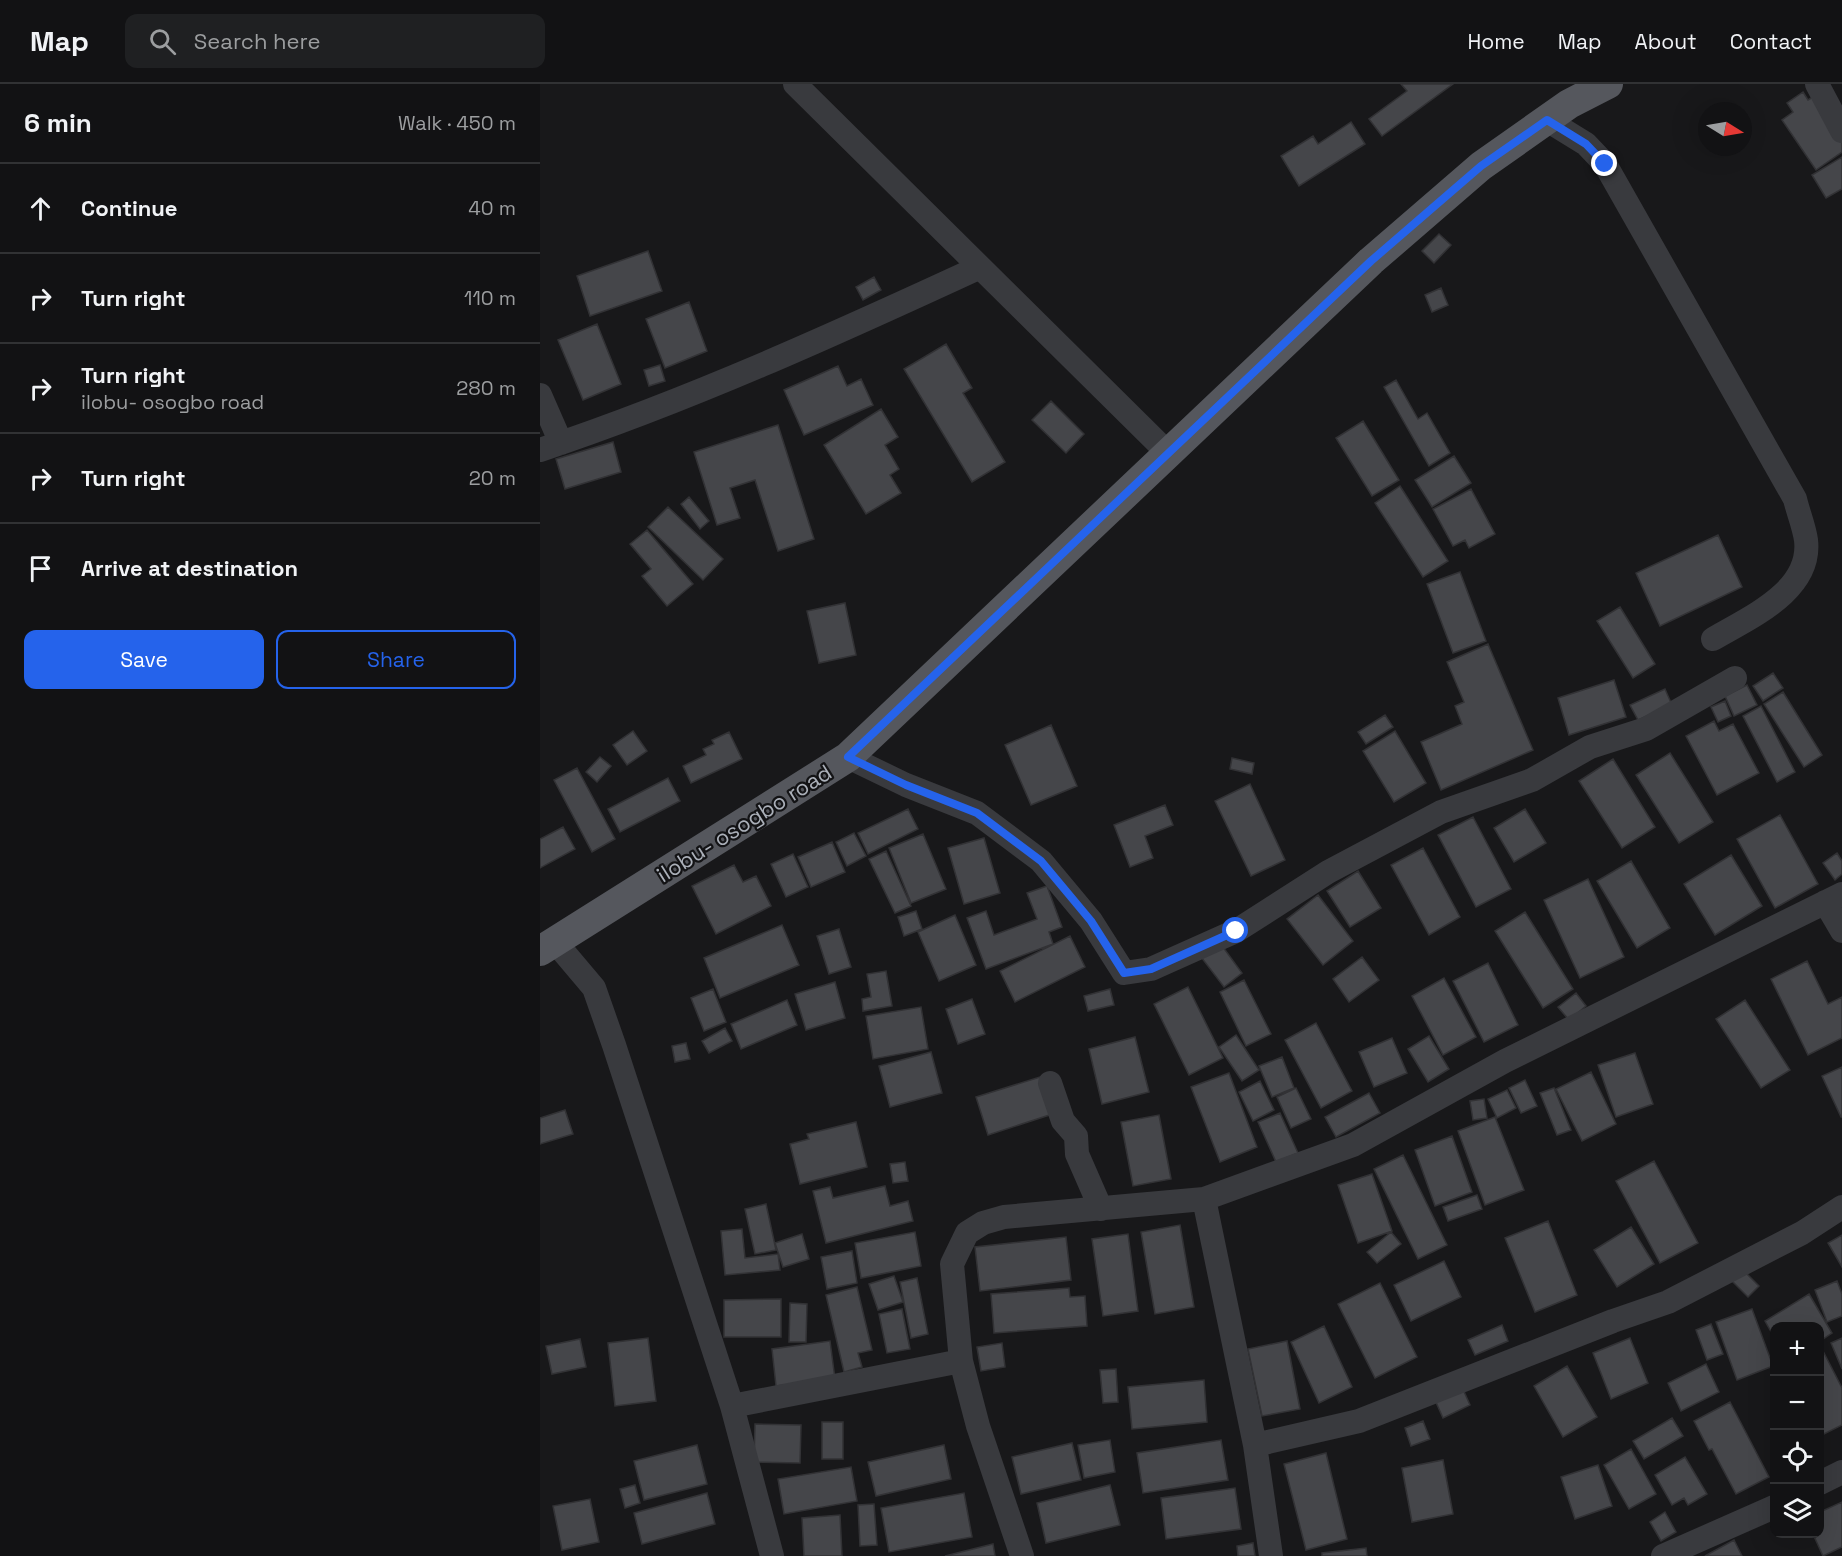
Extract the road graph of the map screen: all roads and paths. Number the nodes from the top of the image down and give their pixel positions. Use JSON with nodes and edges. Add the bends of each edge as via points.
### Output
{"nodes":[{"id":1,"x":795,"y":84,"type":"edge"},
{"id":2,"x":1608,"y":84,"type":"edge"},
{"id":3,"x":1817,"y":84,"type":"edge"},
{"id":4,"x":1547,"y":120,"type":"junction"},
{"id":5,"x":1842,"y":131,"type":"edge"},
{"id":6,"x":978,"y":268,"type":"junction"},
{"id":7,"x":540,"y":395,"type":"edge"},
{"id":8,"x":551,"y":447,"type":"edge"},
{"id":9,"x":1169,"y":454,"type":"junction"},
{"id":10,"x":1713,"y":639,"type":"dead end"},
{"id":11,"x":1735,"y":678,"type":"dead end"},
{"id":12,"x":848,"y":757,"type":"junction"},
{"id":13,"x":1833,"y":898,"type":"edge"},
{"id":14,"x":1842,"y":931,"type":"edge"},
{"id":15,"x":548,"y":947,"type":"edge"},
{"id":16,"x":1050,"y":1083,"type":"dead end"},
{"id":17,"x":1204,"y":1199,"type":"junction"},
{"id":18,"x":1842,"y":1207,"type":"edge"},
{"id":19,"x":1101,"y":1209,"type":"junction"},
{"id":20,"x":961,"y":1361,"type":"junction"},
{"id":21,"x":732,"y":1406,"type":"junction"},
{"id":22,"x":1255,"y":1445,"type":"junction"},
{"id":23,"x":1842,"y":1472,"type":"edge"},
{"id":24,"x":1824,"y":1482,"type":"edge"},
{"id":25,"x":1770,"y":1509,"type":"edge"},
{"id":26,"x":772,"y":1556,"type":"edge"},
{"id":27,"x":1022,"y":1556,"type":"edge"},
{"id":28,"x":1271,"y":1556,"type":"edge"},
{"id":29,"x":1663,"y":1556,"type":"edge"}],
"edges":[{"from":1,"to":6,"type":"street"},
{"from":2,"to":4,"type":"main road","name":"ilobu- osogbo road"},
{"from":3,"to":5,"type":"street"},
{"from":4,"to":9,"type":"main road","name":"ilobu- osogbo road","via":[[1481,166],[1371,261]]},
{"from":4,"to":10,"type":"street","via":[[1586,144],[1605,164],[1795,499],[1806,540],[1798,578],[1754,615]]},
{"from":6,"to":8,"type":"street","via":[[636,418]]},
{"from":6,"to":9,"type":"street"},
{"from":7,"to":8,"type":"street"},
{"from":9,"to":12,"type":"main road","name":"ilobu- osogbo road"},
{"from":11,"to":12,"type":"street","via":[[1646,729],[1590,747],[1532,780],[1442,812],[1328,872],[1236,931],[1151,969],[1124,973],[1091,921],[1041,861],[977,813]]},
{"from":12,"to":15,"type":"main road","name":"ilobu- osogbo road"},
{"from":13,"to":14,"type":"street"},
{"from":13,"to":17,"type":"street","via":[[1505,1060],[1353,1146]]},
{"from":15,"to":21,"type":"street","via":[[594,988]]},
{"from":16,"to":19,"type":"street","via":[[1063,1121],[1076,1136],[1077,1154]]},
{"from":17,"to":19,"type":"street"},
{"from":17,"to":22,"type":"street"},
{"from":18,"to":22,"type":"street","via":[[1802,1233],[1668,1302],[1359,1422]]},
{"from":19,"to":20,"type":"street","via":[[1004,1217],[967,1233],[952,1264]]},
{"from":20,"to":21,"type":"street"},
{"from":20,"to":27,"type":"street","via":[[978,1426]]},
{"from":21,"to":26,"type":"street"},
{"from":22,"to":28,"type":"street"},
{"from":23,"to":24,"type":"street"},
{"from":25,"to":29,"type":"street"}]}
